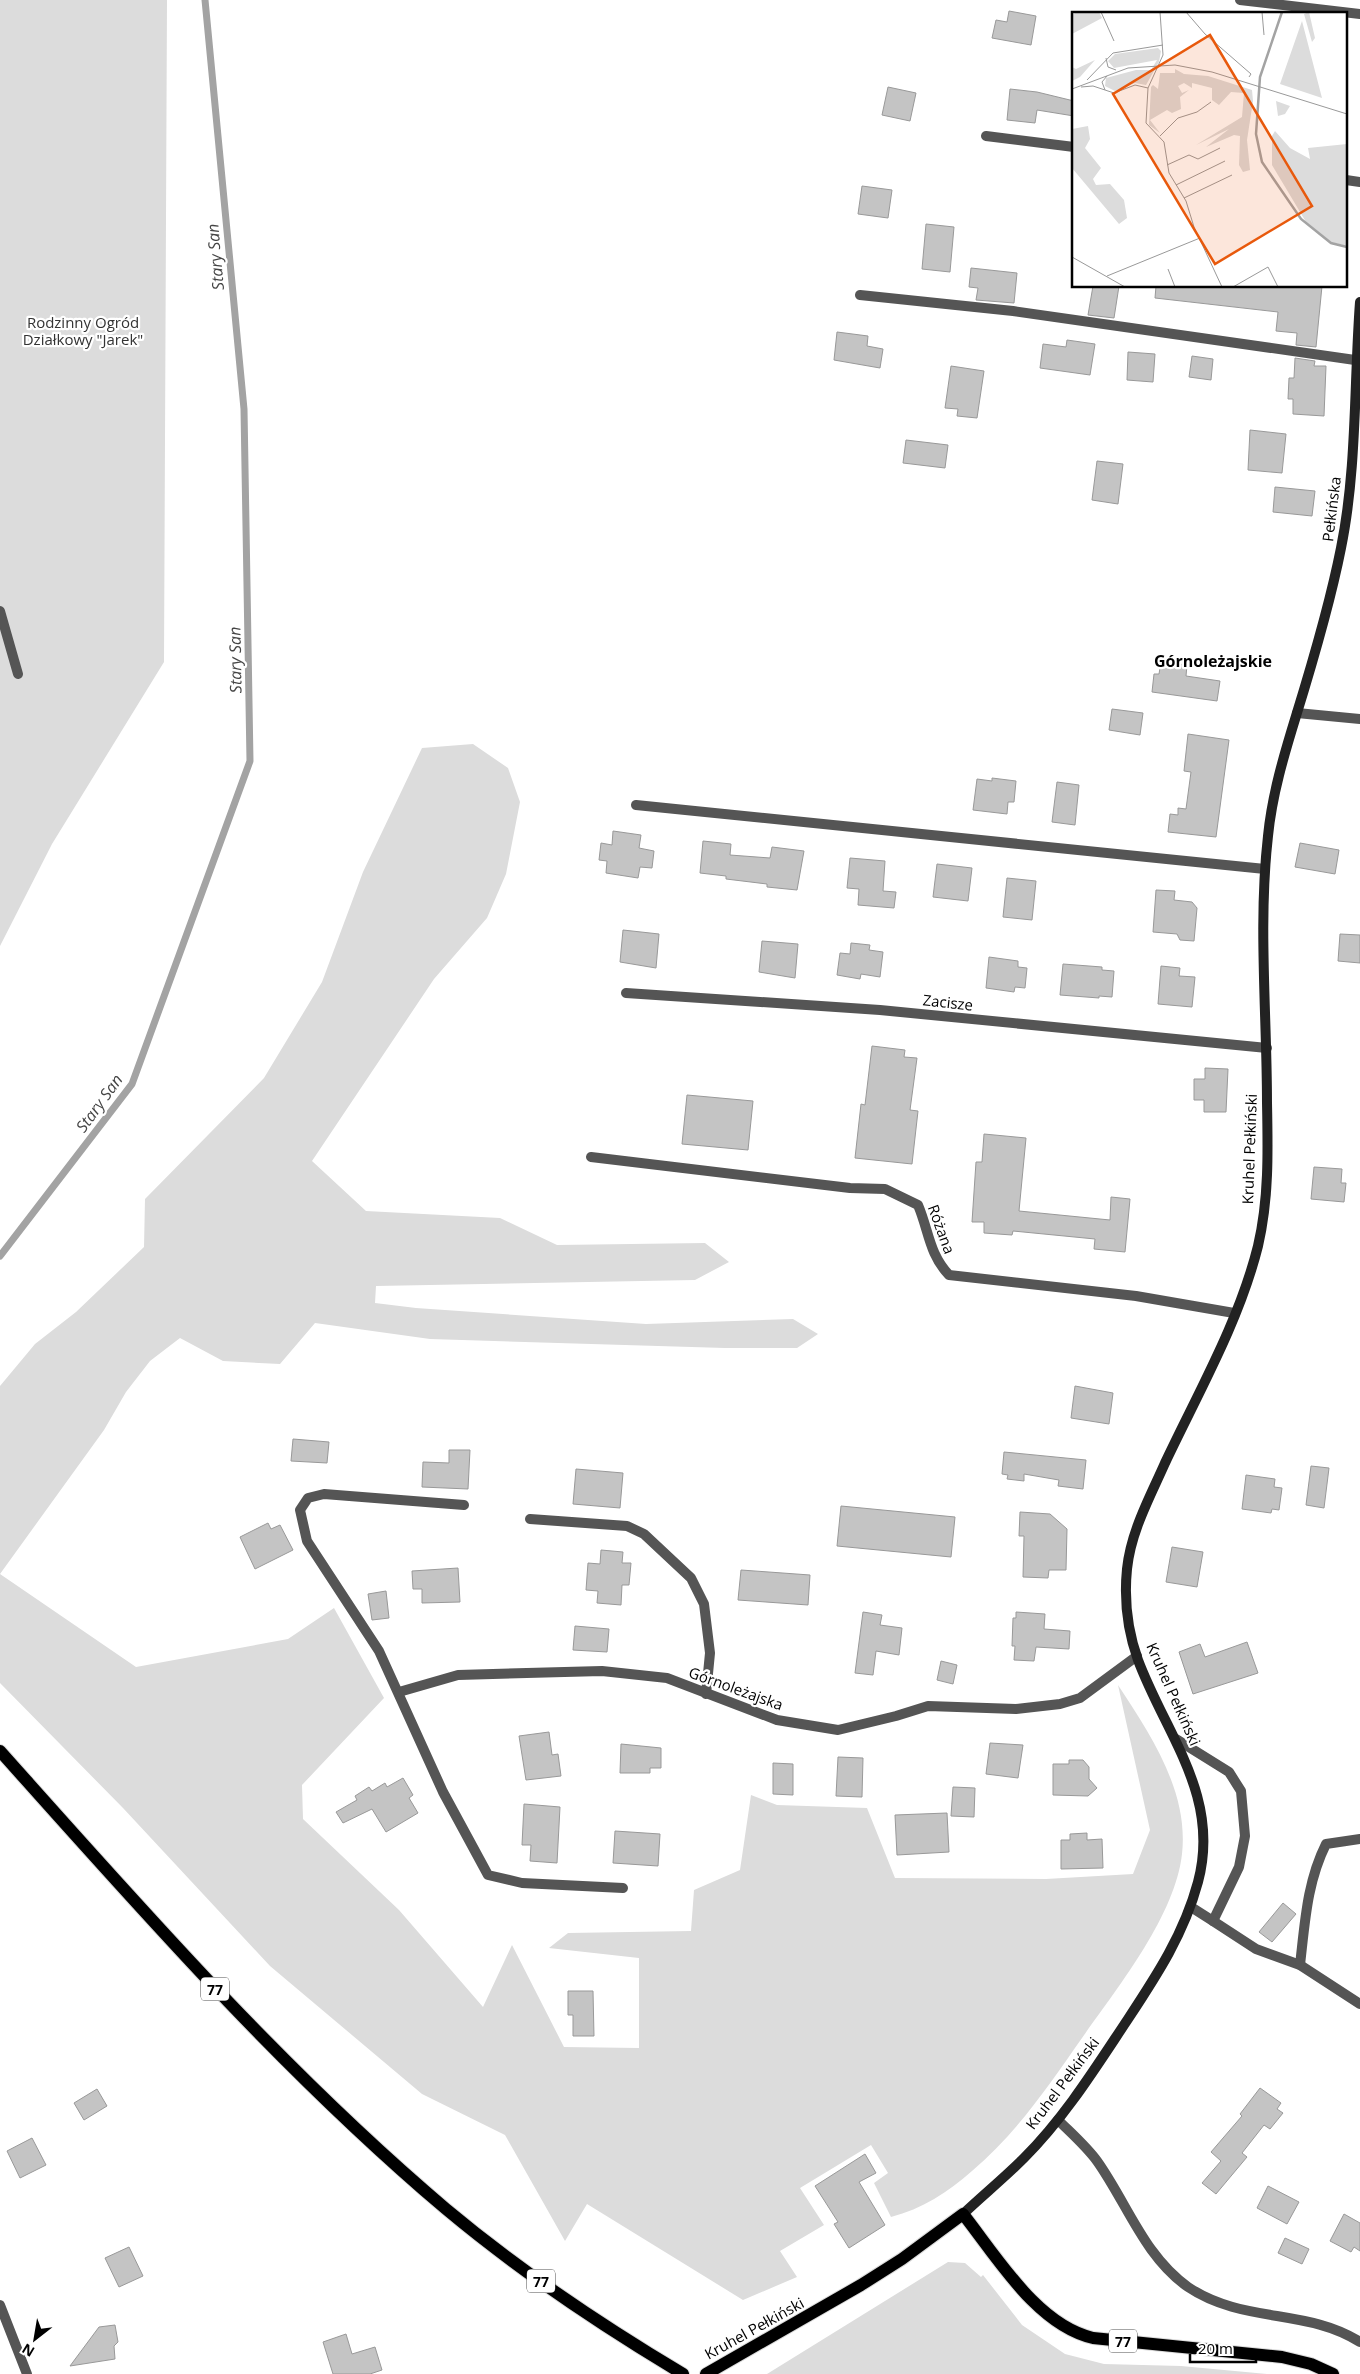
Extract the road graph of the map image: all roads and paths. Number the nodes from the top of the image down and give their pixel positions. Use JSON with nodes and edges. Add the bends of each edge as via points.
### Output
{"nodes":[{"id":1,"x":1240,"y":0,"type":"edge"},
{"id":2,"x":1343,"y":12,"type":"edge"},
{"id":3,"x":986,"y":136,"type":"dead end"},
{"id":4,"x":1072,"y":147,"type":"edge"},
{"id":5,"x":860,"y":295,"type":"dead end"},
{"id":6,"x":1360,"y":302,"type":"edge"},
{"id":7,"x":1358,"y":361,"type":"edge"},
{"id":8,"x":0,"y":611,"type":"edge"},
{"id":9,"x":18,"y":674,"type":"dead end"},
{"id":10,"x":1297,"y":713,"type":"junction"},
{"id":11,"x":1360,"y":719,"type":"edge"},
{"id":12,"x":636,"y":806,"type":"dead end"},
{"id":13,"x":1265,"y":869,"type":"junction"},
{"id":14,"x":626,"y":994,"type":"dead end"},
{"id":15,"x":1267,"y":1048,"type":"junction"},
{"id":16,"x":591,"y":1157,"type":"dead end"},
{"id":17,"x":1234,"y":1313,"type":"junction"},
{"id":18,"x":464,"y":1505,"type":"dead end"},
{"id":19,"x":530,"y":1519,"type":"dead end"},
{"id":20,"x":1137,"y":1656,"type":"junction"},
{"id":21,"x":399,"y":1692,"type":"junction"},
{"id":22,"x":706,"y":1694,"type":"junction"},
{"id":23,"x":1176,"y":1738,"type":"junction"},
{"id":24,"x":0,"y":1751,"type":"edge"},
{"id":25,"x":1360,"y":1840,"type":"edge"},
{"id":26,"x":623,"y":1888,"type":"dead end"},
{"id":27,"x":1191,"y":1907,"type":"junction"},
{"id":28,"x":1213,"y":1922,"type":"junction"},
{"id":29,"x":1300,"y":1965,"type":"junction"},
{"id":30,"x":1360,"y":2004,"type":"edge"},
{"id":31,"x":1058,"y":2120,"type":"junction"},
{"id":32,"x":963,"y":2214,"type":"junction"},
{"id":33,"x":0,"y":2305,"type":"edge"},
{"id":34,"x":1360,"y":2342,"type":"edge"},
{"id":35,"x":26,"y":2374,"type":"edge"},
{"id":36,"x":683,"y":2374,"type":"edge"},
{"id":37,"x":706,"y":2374,"type":"edge"},
{"id":38,"x":1333,"y":2374,"type":"edge"}],
"edges":[{"from":1,"to":2,"type":"street"},
{"from":3,"to":4,"type":"street"},
{"from":5,"to":7,"type":"street","via":[[1013,311]]},
{"from":6,"to":7,"type":"street","name":"Pełkińska"},
{"from":7,"to":10,"type":"street","name":"Pełkińska","via":[[1342,546]]},
{"from":8,"to":9,"type":"street"},
{"from":10,"to":11,"type":"street"},
{"from":10,"to":13,"type":"street","name":"Kruhel Pełkiński","via":[[1274,802]]},
{"from":12,"to":13,"type":"street"},
{"from":13,"to":15,"type":"street","name":"Kruhel Pełkiński"},
{"from":14,"to":15,"type":"street","name":"Zacisze","via":[[880,1010]]},
{"from":15,"to":17,"type":"street","name":"Kruhel Pełkiński","via":[[1267,1168],[1263,1218],[1251,1271]]},
{"from":16,"to":17,"type":"street","name":"Różana","via":[[850,1188],[885,1189],[918,1205],[934,1257],[949,1275],[1136,1296]]},
{"from":17,"to":20,"type":"street","name":"Kruhel Pełkiński","via":[[1134,1537],[1127,1568],[1126,1597]]},
{"from":18,"to":21,"type":"street","via":[[324,1494],[308,1498],[300,1510],[307,1541],[379,1652]]},
{"from":19,"to":22,"type":"street","via":[[627,1526],[644,1534],[691,1578],[704,1604],[710,1653]]},
{"from":20,"to":22,"type":"street","name":"Górnoleżajska","via":[[1080,1698],[1060,1704],[1016,1709],[928,1706],[838,1730],[777,1720]]},
{"from":20,"to":23,"type":"street","name":"Kruhel Pełkiński"},
{"from":21,"to":22,"type":"street","name":"Górnoleżajska","via":[[458,1674],[602,1671],[667,1678]]},
{"from":21,"to":26,"type":"street","via":[[444,1792],[488,1875],[522,1883]]},
{"from":23,"to":27,"type":"street","name":"Kruhel Pełkiński","via":[[1199,1801],[1204,1837],[1200,1874]]},
{"from":23,"to":28,"type":"street","via":[[1229,1772],[1242,1791],[1245,1836],[1240,1859]]},
{"from":24,"to":36,"type":"main road","number":"77","via":[[224,1998],[347,2121],[447,2209],[543,2283]]},
{"from":25,"to":29,"type":"street","via":[[1326,1844],[1316,1865],[1307,1901]]},
{"from":27,"to":28,"type":"street"},
{"from":27,"to":31,"type":"street","name":"Kruhel Pełkiński","via":[[1158,1974]]},
{"from":28,"to":29,"type":"street","via":[[1256,1949]]},
{"from":29,"to":30,"type":"street"},
{"from":31,"to":32,"type":"street","name":"Kruhel Pełkiński","via":[[1023,2159]]},
{"from":31,"to":34,"type":"street","via":[[1096,2161],[1147,2244],[1189,2287],[1235,2309],[1327,2325]]},
{"from":32,"to":37,"type":"main road","name":"Kruhel Pełkiński","via":[[861,2285]]},
{"from":32,"to":38,"type":"main road","number":"77","via":[[1042,2311],[1070,2330],[1099,2338],[1282,2357],[1311,2364]]},
{"from":33,"to":35,"type":"street"}]}
